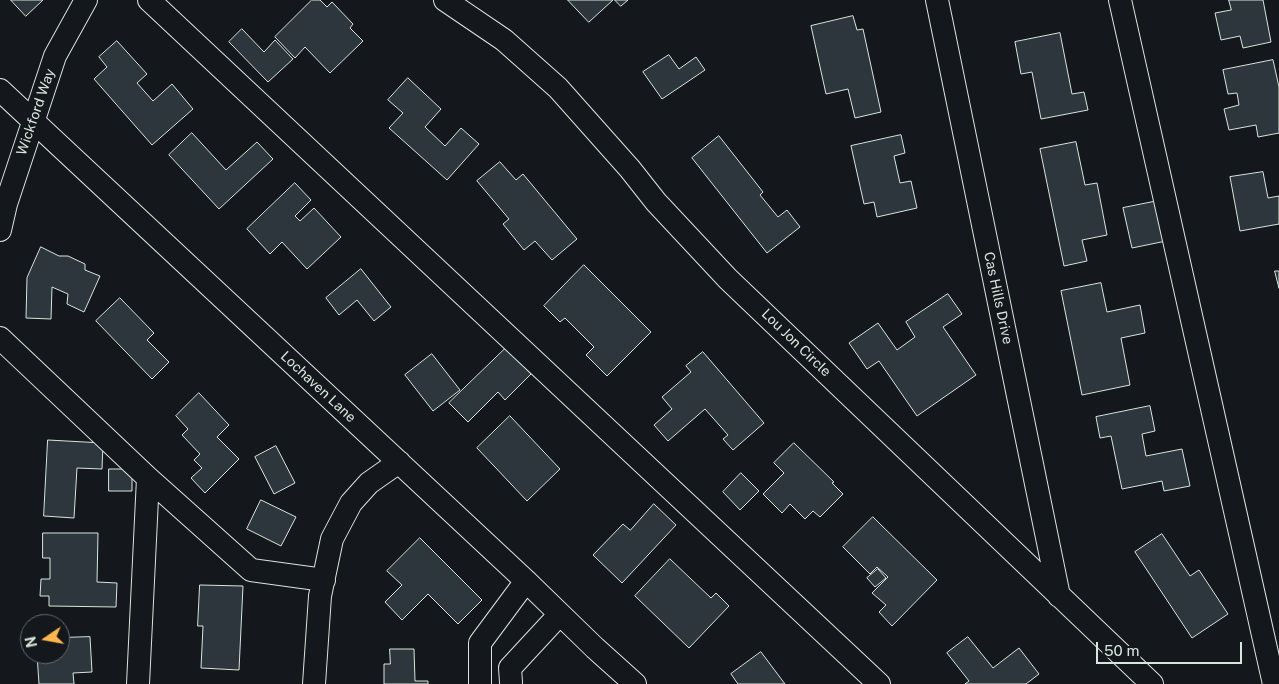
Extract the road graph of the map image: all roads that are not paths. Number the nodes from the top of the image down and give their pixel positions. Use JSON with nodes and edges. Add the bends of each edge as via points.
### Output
{"nodes":[{"id":1,"x":86,"y":0,"type":"edge"},
{"id":2,"x":149,"y":0,"type":"edge"},
{"id":3,"x":445,"y":0,"type":"edge"},
{"id":4,"x":937,"y":0,"type":"edge"},
{"id":5,"x":1120,"y":0,"type":"edge"},
{"id":6,"x":0,"y":90,"type":"edge"},
{"id":7,"x":33,"y":120,"type":"junction"},
{"id":8,"x":0,"y":230,"type":"edge"},
{"id":9,"x":0,"y":338,"type":"edge"},
{"id":10,"x":398,"y":462,"type":"junction"},
{"id":11,"x":148,"y":478,"type":"junction"},
{"id":12,"x":324,"y":580,"type":"junction"},
{"id":13,"x":526,"y":582,"type":"junction"},
{"id":14,"x":1059,"y":596,"type":"junction"},
{"id":15,"x":560,"y":614,"type":"junction"},
{"id":16,"x":512,"y":682,"type":"dead end"},
{"id":17,"x":138,"y":684,"type":"edge"},
{"id":18,"x":314,"y":684,"type":"edge"},
{"id":19,"x":480,"y":684,"type":"edge"},
{"id":20,"x":635,"y":684,"type":"edge"},
{"id":21,"x":879,"y":684,"type":"edge"},
{"id":22,"x":1152,"y":684,"type":"edge"},
{"id":23,"x":1274,"y":684,"type":"edge"}],
"edges":[{"from":1,"to":7,"type":"street","name":"Wickford Way","via":[[55,56]]},
{"from":2,"to":21,"type":"street"},
{"from":3,"to":14,"type":"street","name":"Lou Jon Circle","via":[[504,40],[558,88],[656,202],[728,279]]},
{"from":4,"to":14,"type":"street","name":"Cas Hills Drive"},
{"from":5,"to":23,"type":"street"},
{"from":6,"to":7,"type":"street","name":"Lochaven Lane"},
{"from":7,"to":8,"type":"street","name":"Wickford Way"},
{"from":7,"to":10,"type":"street","name":"Lochaven Lane"},
{"from":9,"to":11,"type":"street"},
{"from":10,"to":12,"type":"street","via":[[369,483],[351,504],[332,539]]},
{"from":10,"to":13,"type":"street","name":"Lochaven Lane"},
{"from":11,"to":12,"type":"street","via":[[251,570]]},
{"from":11,"to":17,"type":"street"},
{"from":12,"to":18,"type":"street"},
{"from":13,"to":15,"type":"street","name":"Lochaven Lane"},
{"from":13,"to":19,"type":"street","via":[[480,643]]},
{"from":14,"to":22,"type":"street","name":"Lou Jon Circle"},
{"from":15,"to":16,"type":"street","via":[[510,668]]},
{"from":15,"to":20,"type":"street","name":"Lochaven Lane"}]}
